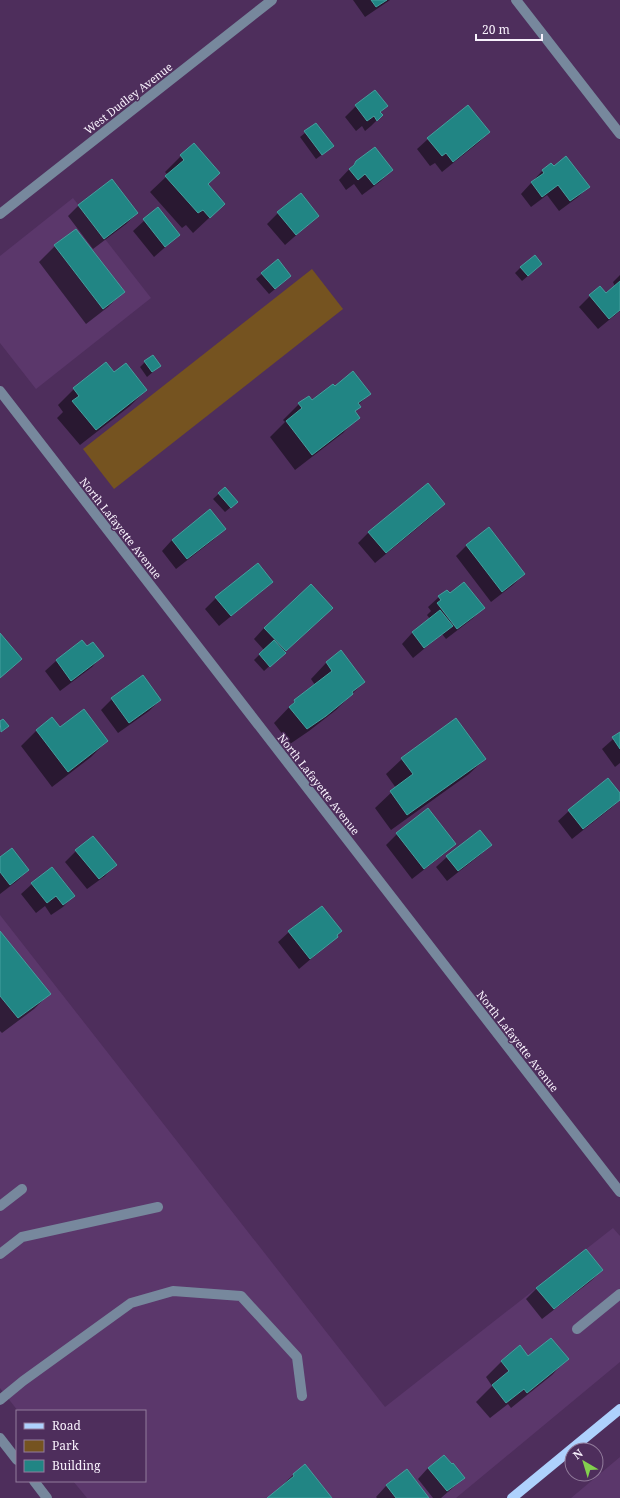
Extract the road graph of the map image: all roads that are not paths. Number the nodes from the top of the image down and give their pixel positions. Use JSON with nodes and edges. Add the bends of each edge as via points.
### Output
{"nodes":[{"id":1,"x":272,"y":0,"type":"edge"},
{"id":2,"x":516,"y":0,"type":"edge"},
{"id":3,"x":620,"y":134,"type":"edge"},
{"id":4,"x":0,"y":214,"type":"edge"},
{"id":5,"x":0,"y":391,"type":"edge"},
{"id":6,"x":22,"y":1189,"type":"dead end"},
{"id":7,"x":620,"y":1192,"type":"edge"},
{"id":8,"x":0,"y":1206,"type":"edge"},
{"id":9,"x":158,"y":1207,"type":"dead end"},
{"id":10,"x":0,"y":1254,"type":"edge"},
{"id":11,"x":620,"y":1294,"type":"edge"},
{"id":12,"x":577,"y":1329,"type":"dead end"},
{"id":13,"x":302,"y":1396,"type":"dead end"},
{"id":14,"x":0,"y":1400,"type":"edge"},
{"id":15,"x":620,"y":1409,"type":"edge"},
{"id":16,"x":0,"y":1438,"type":"edge"},
{"id":17,"x":16,"y":1459,"type":"edge"},
{"id":18,"x":35,"y":1482,"type":"edge"},
{"id":19,"x":47,"y":1498,"type":"edge"},
{"id":20,"x":512,"y":1498,"type":"edge"}],
"edges":[{"from":1,"to":4,"type":"street","name":"West Dudley Avenue"},
{"from":2,"to":3,"type":"street"},
{"from":5,"to":7,"type":"street","name":"North Lafayette Avenue"},
{"from":6,"to":8,"type":"street"},
{"from":9,"to":10,"type":"street","via":[[22,1237]]},
{"from":11,"to":12,"type":"street"},
{"from":13,"to":14,"type":"street","via":[[296,1357],[241,1296],[173,1291],[131,1303]]},
{"from":15,"to":20,"type":"main road"},
{"from":16,"to":17,"type":"street"},
{"from":18,"to":19,"type":"street"}]}
